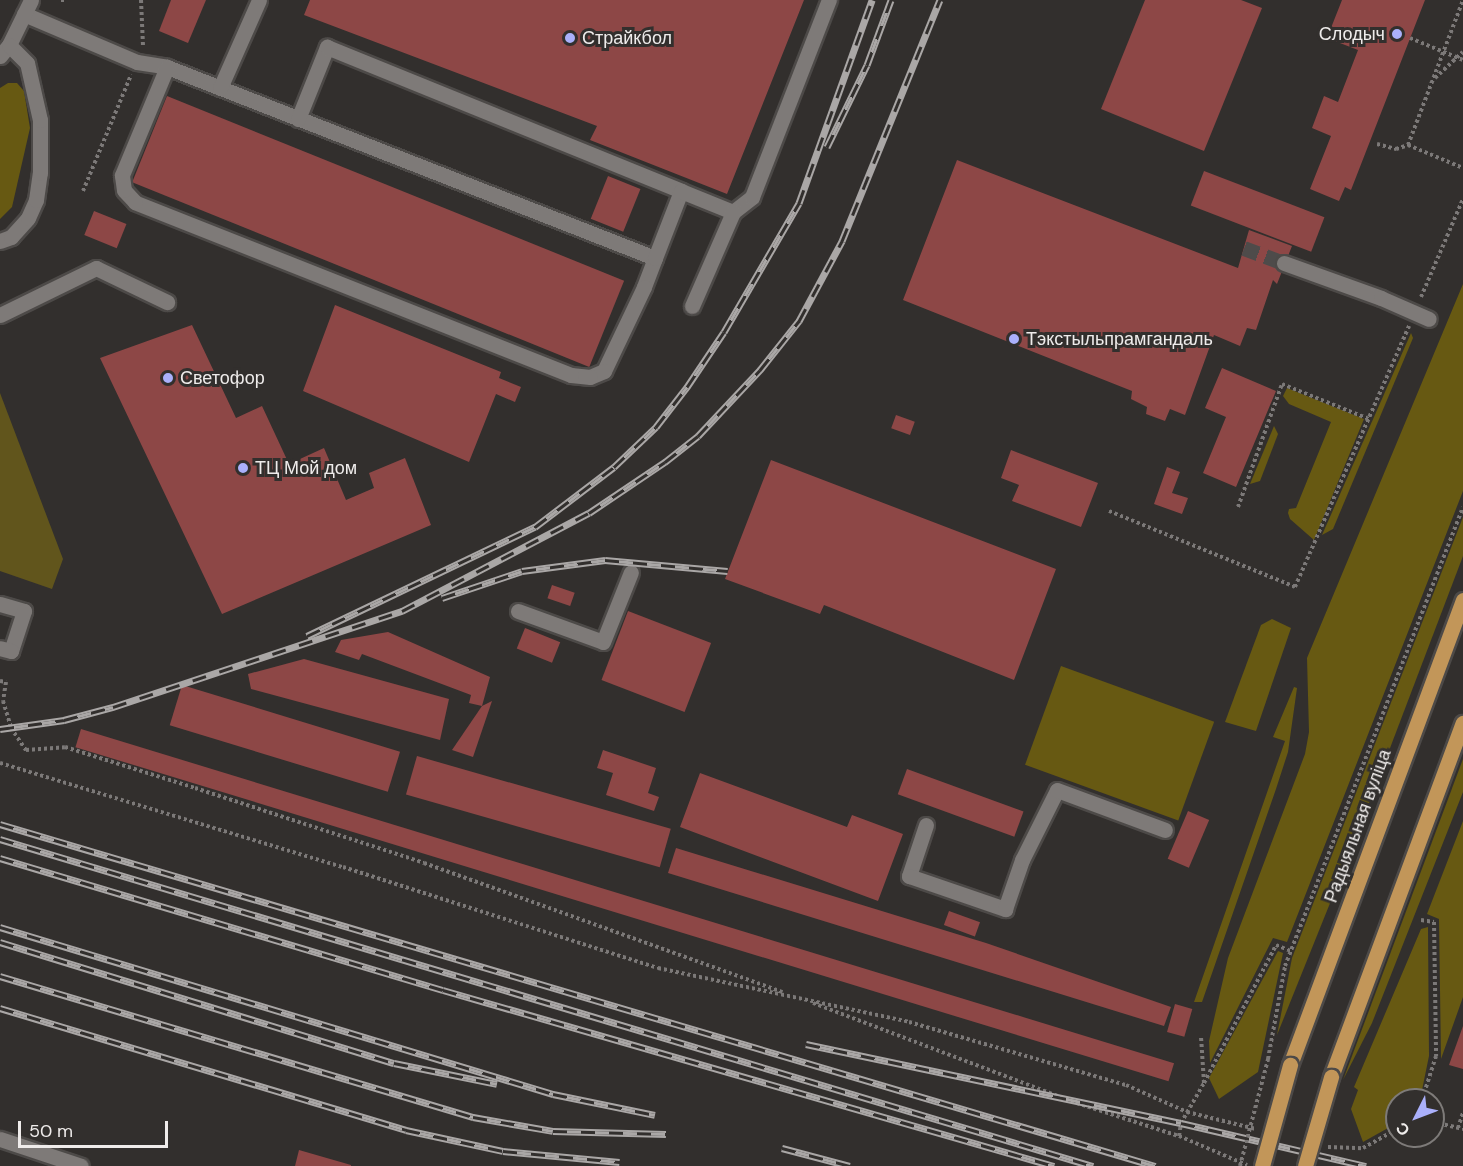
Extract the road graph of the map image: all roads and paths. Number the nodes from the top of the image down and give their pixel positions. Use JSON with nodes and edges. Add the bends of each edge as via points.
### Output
{"nodes":[{"id":1,"x":141,"y":0,"type":"edge"},
{"id":2,"x":259,"y":0,"type":"edge"},
{"id":3,"x":829,"y":0,"type":"edge"},
{"id":4,"x":1463,"y":0,"type":"edge"},
{"id":5,"x":27,"y":7,"type":"edge"},
{"id":6,"x":1410,"y":38,"type":"dead end"},
{"id":7,"x":3,"y":50,"type":"edge"},
{"id":8,"x":1443,"y":52,"type":"junction"},
{"id":9,"x":1463,"y":52,"type":"edge"},
{"id":10,"x":1458,"y":57,"type":"junction"},
{"id":11,"x":1463,"y":60,"type":"edge"},
{"id":12,"x":137,"y":62,"type":"junction"},
{"id":13,"x":167,"y":67,"type":"junction"},
{"id":14,"x":1433,"y":80,"type":"junction"},
{"id":15,"x":220,"y":88,"type":"junction"},
{"id":16,"x":298,"y":119,"type":"junction"},
{"id":17,"x":1377,"y":144,"type":"dead end"},
{"id":18,"x":1408,"y":145,"type":"junction"},
{"id":19,"x":1463,"y":168,"type":"edge"},
{"id":20,"x":681,"y":190,"type":"junction"},
{"id":21,"x":83,"y":191,"type":"dead end"},
{"id":22,"x":1463,"y":199,"type":"edge"},
{"id":23,"x":733,"y":212,"type":"junction"},
{"id":24,"x":0,"y":241,"type":"edge"},
{"id":25,"x":655,"y":258,"type":"junction"},
{"id":26,"x":1284,"y":263,"type":"tunnel mouth"},
{"id":27,"x":167,"y":302,"type":"dead end"},
{"id":28,"x":692,"y":306,"type":"dead end"},
{"id":29,"x":1414,"y":314,"type":"junction"},
{"id":30,"x":0,"y":315,"type":"edge"},
{"id":31,"x":1429,"y":319,"type":"dead end"},
{"id":32,"x":1369,"y":419,"type":"junction"},
{"id":33,"x":1238,"y":507,"type":"dead end"},
{"id":34,"x":1463,"y":507,"type":"edge"},
{"id":35,"x":1109,"y":512,"type":"dead end"},
{"id":36,"x":631,"y":572,"type":"dead end"},
{"id":37,"x":1463,"y":600,"type":"edge"},
{"id":38,"x":0,"y":603,"type":"edge"},
{"id":39,"x":518,"y":611,"type":"dead end"},
{"id":40,"x":0,"y":648,"type":"edge"},
{"id":41,"x":0,"y":681,"type":"edge"},
{"id":42,"x":1463,"y":723,"type":"edge"},
{"id":43,"x":0,"y":763,"type":"edge"},
{"id":44,"x":926,"y":825,"type":"dead end"},
{"id":45,"x":1165,"y":830,"type":"dead end"},
{"id":46,"x":1421,"y":920,"type":"dead end"},
{"id":47,"x":1291,"y":951,"type":"junction"},
{"id":48,"x":799,"y":998,"type":"junction"},
{"id":49,"x":1201,"y":1037,"type":"dead end"},
{"id":50,"x":1204,"y":1083,"type":"junction"},
{"id":51,"x":1426,"y":1088,"type":"edge"},
{"id":52,"x":1187,"y":1112,"type":"junction"},
{"id":53,"x":1463,"y":1113,"type":"edge"},
{"id":54,"x":1445,"y":1125,"type":"edge"},
{"id":55,"x":1460,"y":1128,"type":"edge"},
{"id":56,"x":1265,"y":1132,"type":"dead end"},
{"id":57,"x":1179,"y":1136,"type":"junction"},
{"id":58,"x":1385,"y":1136,"type":"edge"},
{"id":59,"x":0,"y":1140,"type":"edge"},
{"id":60,"x":1323,"y":1145,"type":"dead end"},
{"id":61,"x":81,"y":1166,"type":"edge"},
{"id":62,"x":1240,"y":1166,"type":"edge"},
{"id":63,"x":1250,"y":1166,"type":"edge"},
{"id":64,"x":1262,"y":1166,"type":"edge"},
{"id":65,"x":1305,"y":1166,"type":"edge"}],
"edges":[{"from":1,"to":12,"type":"path","via":[[145,43]]},
{"from":2,"to":15,"type":"street"},
{"from":3,"to":23,"type":"street","via":[[752,196]]},
{"from":4,"to":8,"type":"path"},
{"from":5,"to":7,"type":"street"},
{"from":5,"to":12,"type":"street"},
{"from":6,"to":8,"type":"path"},
{"from":7,"to":24,"type":"street","via":[[27,63],[40,120],[40,174],[28,218],[11,237]]},
{"from":8,"to":10,"type":"path"},
{"from":8,"to":14,"type":"path"},
{"from":9,"to":10,"type":"path"},
{"from":10,"to":11,"type":"path"},
{"from":10,"to":14,"type":"path"},
{"from":12,"to":13,"type":"street"},
{"from":12,"to":21,"type":"path"},
{"from":13,"to":15,"type":"street"},
{"from":13,"to":25,"type":"street","via":[[122,175],[124,190],[135,202],[571,375],[590,377],[604,371]]},
{"from":14,"to":18,"type":"path"},
{"from":15,"to":16,"type":"street"},
{"from":16,"to":20,"type":"street","via":[[327,47]]},
{"from":16,"to":25,"type":"street"},
{"from":17,"to":18,"type":"path","via":[[1396,149]]},
{"from":18,"to":19,"type":"path"},
{"from":20,"to":23,"type":"street"},
{"from":20,"to":25,"type":"street"},
{"from":22,"to":29,"type":"path"},
{"from":23,"to":28,"type":"street"},
{"from":26,"to":29,"type":"street"},
{"from":27,"to":30,"type":"street","via":[[96,268]]},
{"from":29,"to":31,"type":"street"},
{"from":29,"to":32,"type":"path"},
{"from":32,"to":33,"type":"path","via":[[1282,384]]},
{"from":32,"to":35,"type":"path","via":[[1294,587]]},
{"from":34,"to":47,"type":"path"},
{"from":36,"to":39,"type":"street","via":[[603,642]]},
{"from":37,"to":64,"type":"main road","name":"Радыяльная вуліца","bridge":true,"via":[[1290,1065]]},
{"from":38,"to":40,"type":"street","via":[[24,611],[11,651]]},
{"from":41,"to":48,"type":"path","via":[[6,682],[3,701],[11,728],[26,750],[65,747],[206,792],[424,863]]},
{"from":42,"to":65,"type":"main road","bridge":true,"via":[[1330,1077]]},
{"from":43,"to":48,"type":"path","via":[[658,968]]},
{"from":44,"to":45,"type":"street","via":[[909,876],[1005,909],[1022,860],[1057,790]]},
{"from":46,"to":51,"type":"path","via":[[1434,922],[1436,1056]]},
{"from":47,"to":50,"type":"path","via":[[1276,945]]},
{"from":47,"to":62,"type":"path","bridge":true},
{"from":48,"to":52,"type":"path","via":[[909,1022],[1125,1085]]},
{"from":48,"to":57,"type":"path","via":[[1071,1101]]},
{"from":49,"to":50,"type":"path"},
{"from":50,"to":52,"type":"path"},
{"from":52,"to":56,"type":"path"},
{"from":52,"to":57,"type":"path"},
{"from":53,"to":55,"type":"path"},
{"from":54,"to":55,"type":"path"},
{"from":57,"to":63,"type":"path"},
{"from":58,"to":60,"type":"path","via":[[1363,1148]]},
{"from":59,"to":61,"type":"street"}]}
